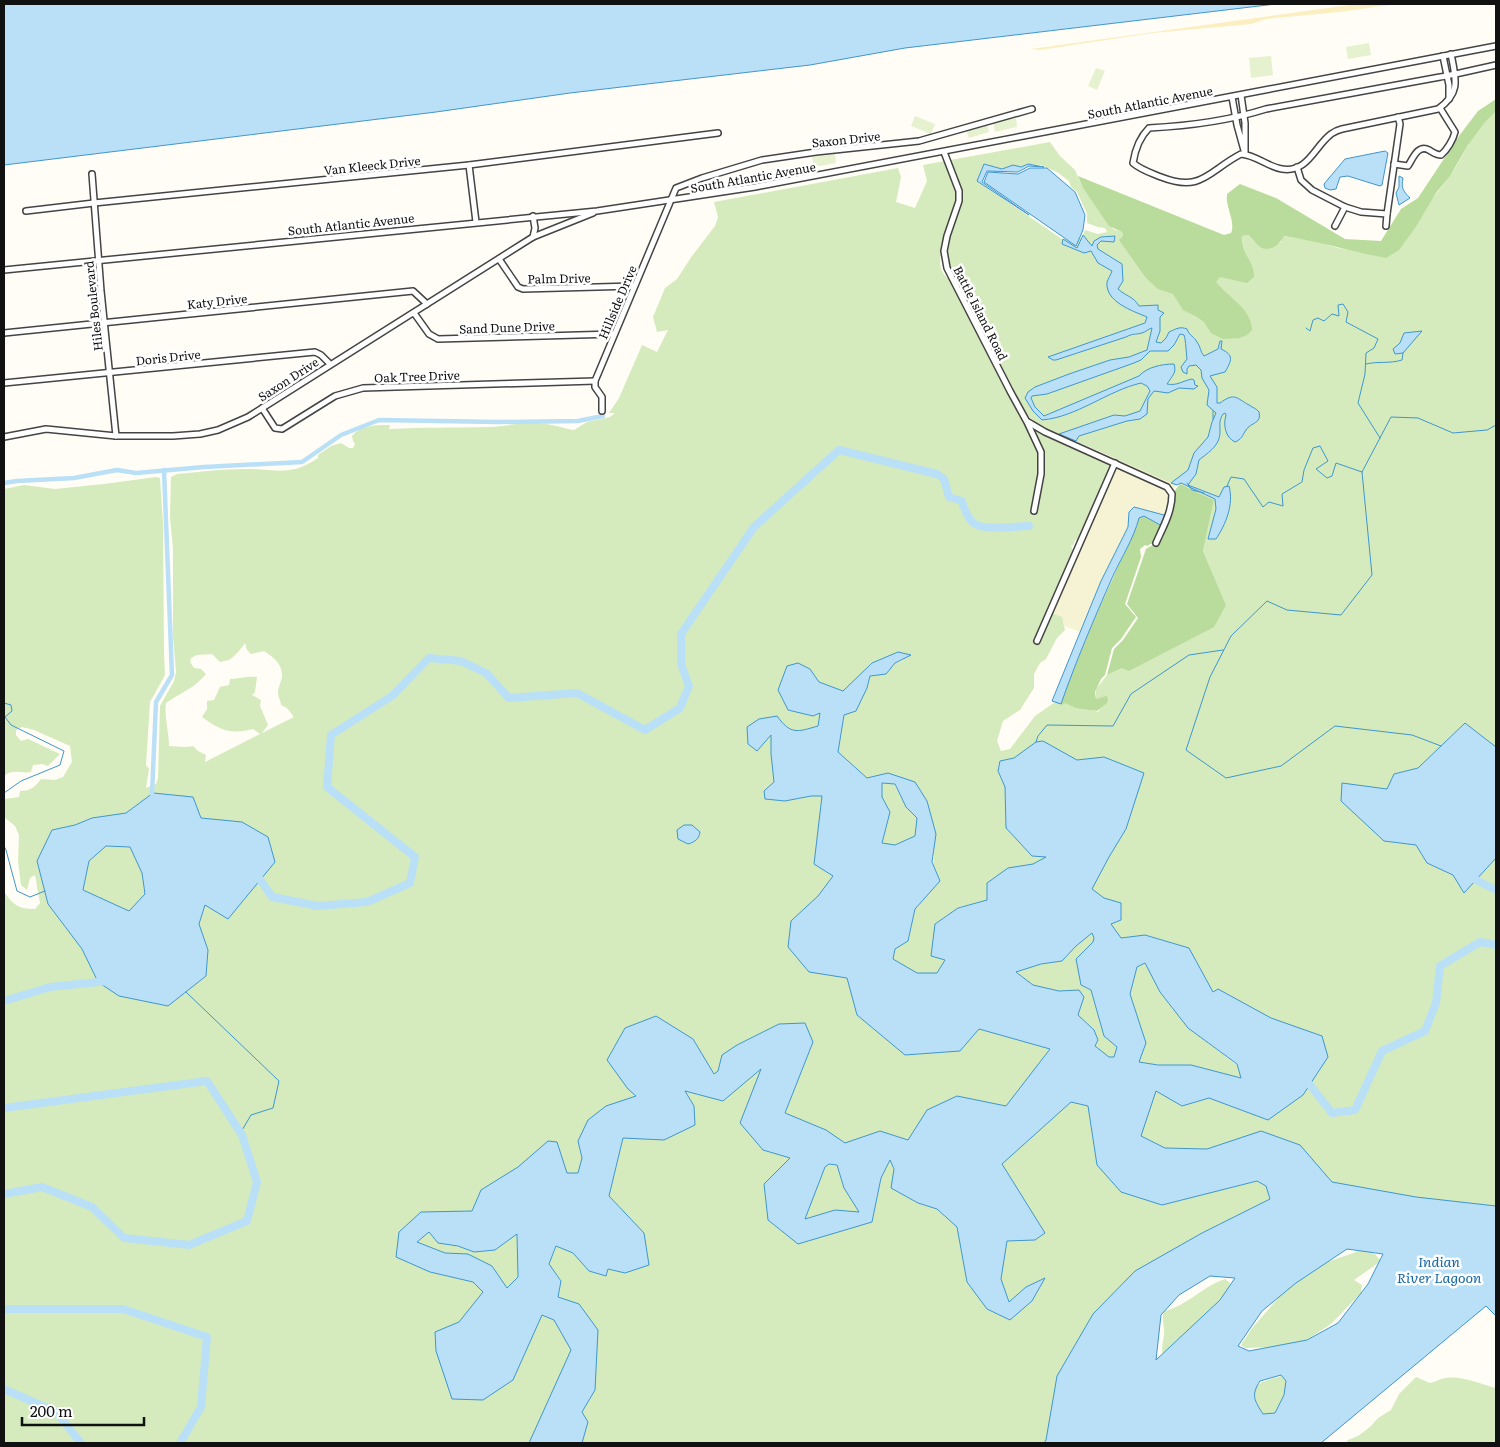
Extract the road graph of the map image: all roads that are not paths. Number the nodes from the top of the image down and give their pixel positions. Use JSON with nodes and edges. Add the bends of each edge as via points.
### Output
{"nodes":[{"id":1,"x":1496,"y":46,"type":"edge"},
{"id":2,"x":1451,"y":54,"type":"junction"},
{"id":3,"x":1443,"y":56,"type":"junction"},
{"id":4,"x":1496,"y":65,"type":"edge"},
{"id":5,"x":1455,"y":74,"type":"junction"},
{"id":6,"x":1447,"y":76,"type":"junction"},
{"id":7,"x":1240,"y":95,"type":"junction"},
{"id":8,"x":1232,"y":96,"type":"junction"},
{"id":9,"x":1449,"y":100,"type":"junction"},
{"id":10,"x":1440,"y":108,"type":"junction"},
{"id":11,"x":1032,"y":109,"type":"dead end"},
{"id":12,"x":1244,"y":116,"type":"junction"},
{"id":13,"x":1236,"y":117,"type":"junction"},
{"id":14,"x":1398,"y":117,"type":"junction"},
{"id":15,"x":718,"y":133,"type":"dead end"},
{"id":16,"x":944,"y":152,"type":"junction"},
{"id":17,"x":1245,"y":154,"type":"junction"},
{"id":18,"x":1394,"y":164,"type":"junction"},
{"id":19,"x":469,"y":165,"type":"junction"},
{"id":20,"x":1296,"y":167,"type":"junction"},
{"id":21,"x":92,"y":174,"type":"dead end"},
{"id":22,"x":670,"y":201,"type":"junction"},
{"id":23,"x":94,"y":202,"type":"junction"},
{"id":24,"x":1345,"y":207,"type":"junction"},
{"id":25,"x":597,"y":210,"type":"junction"},
{"id":26,"x":26,"y":211,"type":"dead end"},
{"id":27,"x":1387,"y":214,"type":"junction"},
{"id":28,"x":533,"y":216,"type":"junction"},
{"id":29,"x":476,"y":222,"type":"junction"},
{"id":30,"x":1335,"y":226,"type":"dead end"},
{"id":31,"x":1386,"y":226,"type":"dead end"},
{"id":32,"x":533,"y":237,"type":"junction"},
{"id":33,"x":499,"y":259,"type":"junction"},
{"id":34,"x":98,"y":260,"type":"junction"},
{"id":35,"x":4,"y":270,"type":"edge"},
{"id":36,"x":634,"y":286,"type":"junction"},
{"id":37,"x":427,"y":304,"type":"junction"},
{"id":38,"x":414,"y":313,"type":"junction"},
{"id":39,"x":104,"y":323,"type":"junction"},
{"id":40,"x":4,"y":333,"type":"edge"},
{"id":41,"x":614,"y":334,"type":"junction"},
{"id":42,"x":330,"y":364,"type":"junction"},
{"id":43,"x":110,"y":372,"type":"junction"},
{"id":44,"x":594,"y":381,"type":"junction"},
{"id":45,"x":4,"y":382,"type":"edge"},
{"id":46,"x":262,"y":408,"type":"junction"},
{"id":47,"x":602,"y":411,"type":"dead end"},
{"id":48,"x":1027,"y":422,"type":"junction"},
{"id":49,"x":116,"y":436,"type":"junction"},
{"id":50,"x":4,"y":437,"type":"edge"},
{"id":51,"x":1115,"y":463,"type":"junction"},
{"id":52,"x":1034,"y":511,"type":"dead end"},
{"id":53,"x":1156,"y":543,"type":"dead end"},
{"id":54,"x":1037,"y":641,"type":"dead end"}],
"edges":[{"from":1,"to":2,"type":"street","name":"South Atlantic Avenue"},
{"from":2,"to":3,"type":"street","name":"South Atlantic Avenue"},
{"from":2,"to":5,"type":"street"},
{"from":3,"to":6,"type":"street"},
{"from":3,"to":7,"type":"street","name":"South Atlantic Avenue"},
{"from":4,"to":5,"type":"street"},
{"from":5,"to":6,"type":"street"},
{"from":5,"to":9,"type":"street","via":[[1456,84]]},
{"from":6,"to":9,"type":"street"},
{"from":6,"to":12,"type":"street","via":[[1266,109]]},
{"from":7,"to":8,"type":"street","name":"South Atlantic Avenue"},
{"from":7,"to":12,"type":"street"},
{"from":8,"to":13,"type":"street"},
{"from":8,"to":16,"type":"street","name":"South Atlantic Avenue"},
{"from":9,"to":10,"type":"street"},
{"from":10,"to":14,"type":"street"},
{"from":10,"to":18,"type":"street","via":[[1456,132],[1444,153],[1437,155],[1422,148],[1408,166]]},
{"from":11,"to":22,"type":"street","name":"Saxon Drive","via":[[919,141],[762,160],[676,188]]},
{"from":12,"to":13,"type":"street"},
{"from":12,"to":17,"type":"street"},
{"from":13,"to":17,"type":"street"},
{"from":13,"to":17,"type":"street","via":[[1170,128],[1149,128],[1141,136],[1133,163],[1185,184],[1199,181],[1229,160]]},
{"from":14,"to":18,"type":"street","via":[[1400,124]]},
{"from":14,"to":20,"type":"street","via":[[1342,128],[1331,135],[1303,166]]},
{"from":15,"to":19,"type":"street","name":"Van Kleeck Drive"},
{"from":16,"to":22,"type":"street","name":"South Atlantic Avenue"},
{"from":16,"to":48,"type":"street","name":"Battle Island Road","via":[[959,191],[944,251],[946,268]]},
{"from":17,"to":20,"type":"street","via":[[1280,169]]},
{"from":18,"to":27,"type":"street"},
{"from":19,"to":23,"type":"street","name":"Van Kleeck Drive"},
{"from":19,"to":29,"type":"street"},
{"from":20,"to":24,"type":"street","via":[[1301,180],[1312,190]]},
{"from":21,"to":23,"type":"street","name":"Hiles Boulevard"},
{"from":22,"to":25,"type":"street","name":"South Atlantic Avenue"},
{"from":22,"to":36,"type":"street","name":"Hillside Drive"},
{"from":23,"to":26,"type":"street","name":"Van Kleeck Drive"},
{"from":23,"to":34,"type":"street","name":"Hiles Boulevard"},
{"from":24,"to":27,"type":"street"},
{"from":24,"to":30,"type":"street"},
{"from":25,"to":28,"type":"street","name":"South Atlantic Avenue"},
{"from":25,"to":32,"type":"street","name":"Saxon Drive"},
{"from":27,"to":31,"type":"street"},
{"from":28,"to":29,"type":"street","name":"South Atlantic Avenue"},
{"from":28,"to":32,"type":"street"},
{"from":29,"to":34,"type":"street","name":"South Atlantic Avenue"},
{"from":32,"to":33,"type":"street","name":"Saxon Drive"},
{"from":33,"to":36,"type":"street","name":"Palm Drive","via":[[518,287],[523,289]]},
{"from":33,"to":37,"type":"street","name":"Saxon Drive"},
{"from":34,"to":35,"type":"street","name":"South Atlantic Avenue"},
{"from":34,"to":39,"type":"street","name":"Hiles Boulevard"},
{"from":36,"to":41,"type":"street","name":"Hillside Drive"},
{"from":37,"to":38,"type":"street","name":"Saxon Drive"},
{"from":37,"to":39,"type":"street","name":"Katy Drive","via":[[413,291]]},
{"from":38,"to":41,"type":"street","name":"Sand Dune Drive","via":[[428,334],[438,339]]},
{"from":38,"to":42,"type":"street","name":"Saxon Drive"},
{"from":39,"to":40,"type":"street","name":"Katy Drive"},
{"from":39,"to":43,"type":"street","name":"Hiles Boulevard"},
{"from":41,"to":44,"type":"street","name":"Hillside Drive"},
{"from":42,"to":43,"type":"street","name":"Doris Drive","via":[[315,352]]},
{"from":42,"to":46,"type":"street","name":"Saxon Drive"},
{"from":43,"to":45,"type":"street","name":"Doris Drive"},
{"from":43,"to":49,"type":"street","name":"Hiles Boulevard"},
{"from":44,"to":46,"type":"street","name":"Oak Tree Drive","via":[[363,388],[335,396],[282,429],[275,428]]},
{"from":44,"to":47,"type":"street","via":[[602,397]]},
{"from":46,"to":49,"type":"street","name":"Saxon Drive","via":[[218,430],[200,434]]},
{"from":48,"to":51,"type":"street"},
{"from":48,"to":52,"type":"street","name":"Battle Island Road","via":[[1039,445],[1042,460]]},
{"from":49,"to":50,"type":"street","name":"Saxon Drive","via":[[46,429]]},
{"from":51,"to":53,"type":"street","via":[[1167,488],[1172,494],[1169,514]]},
{"from":51,"to":54,"type":"street"}]}
